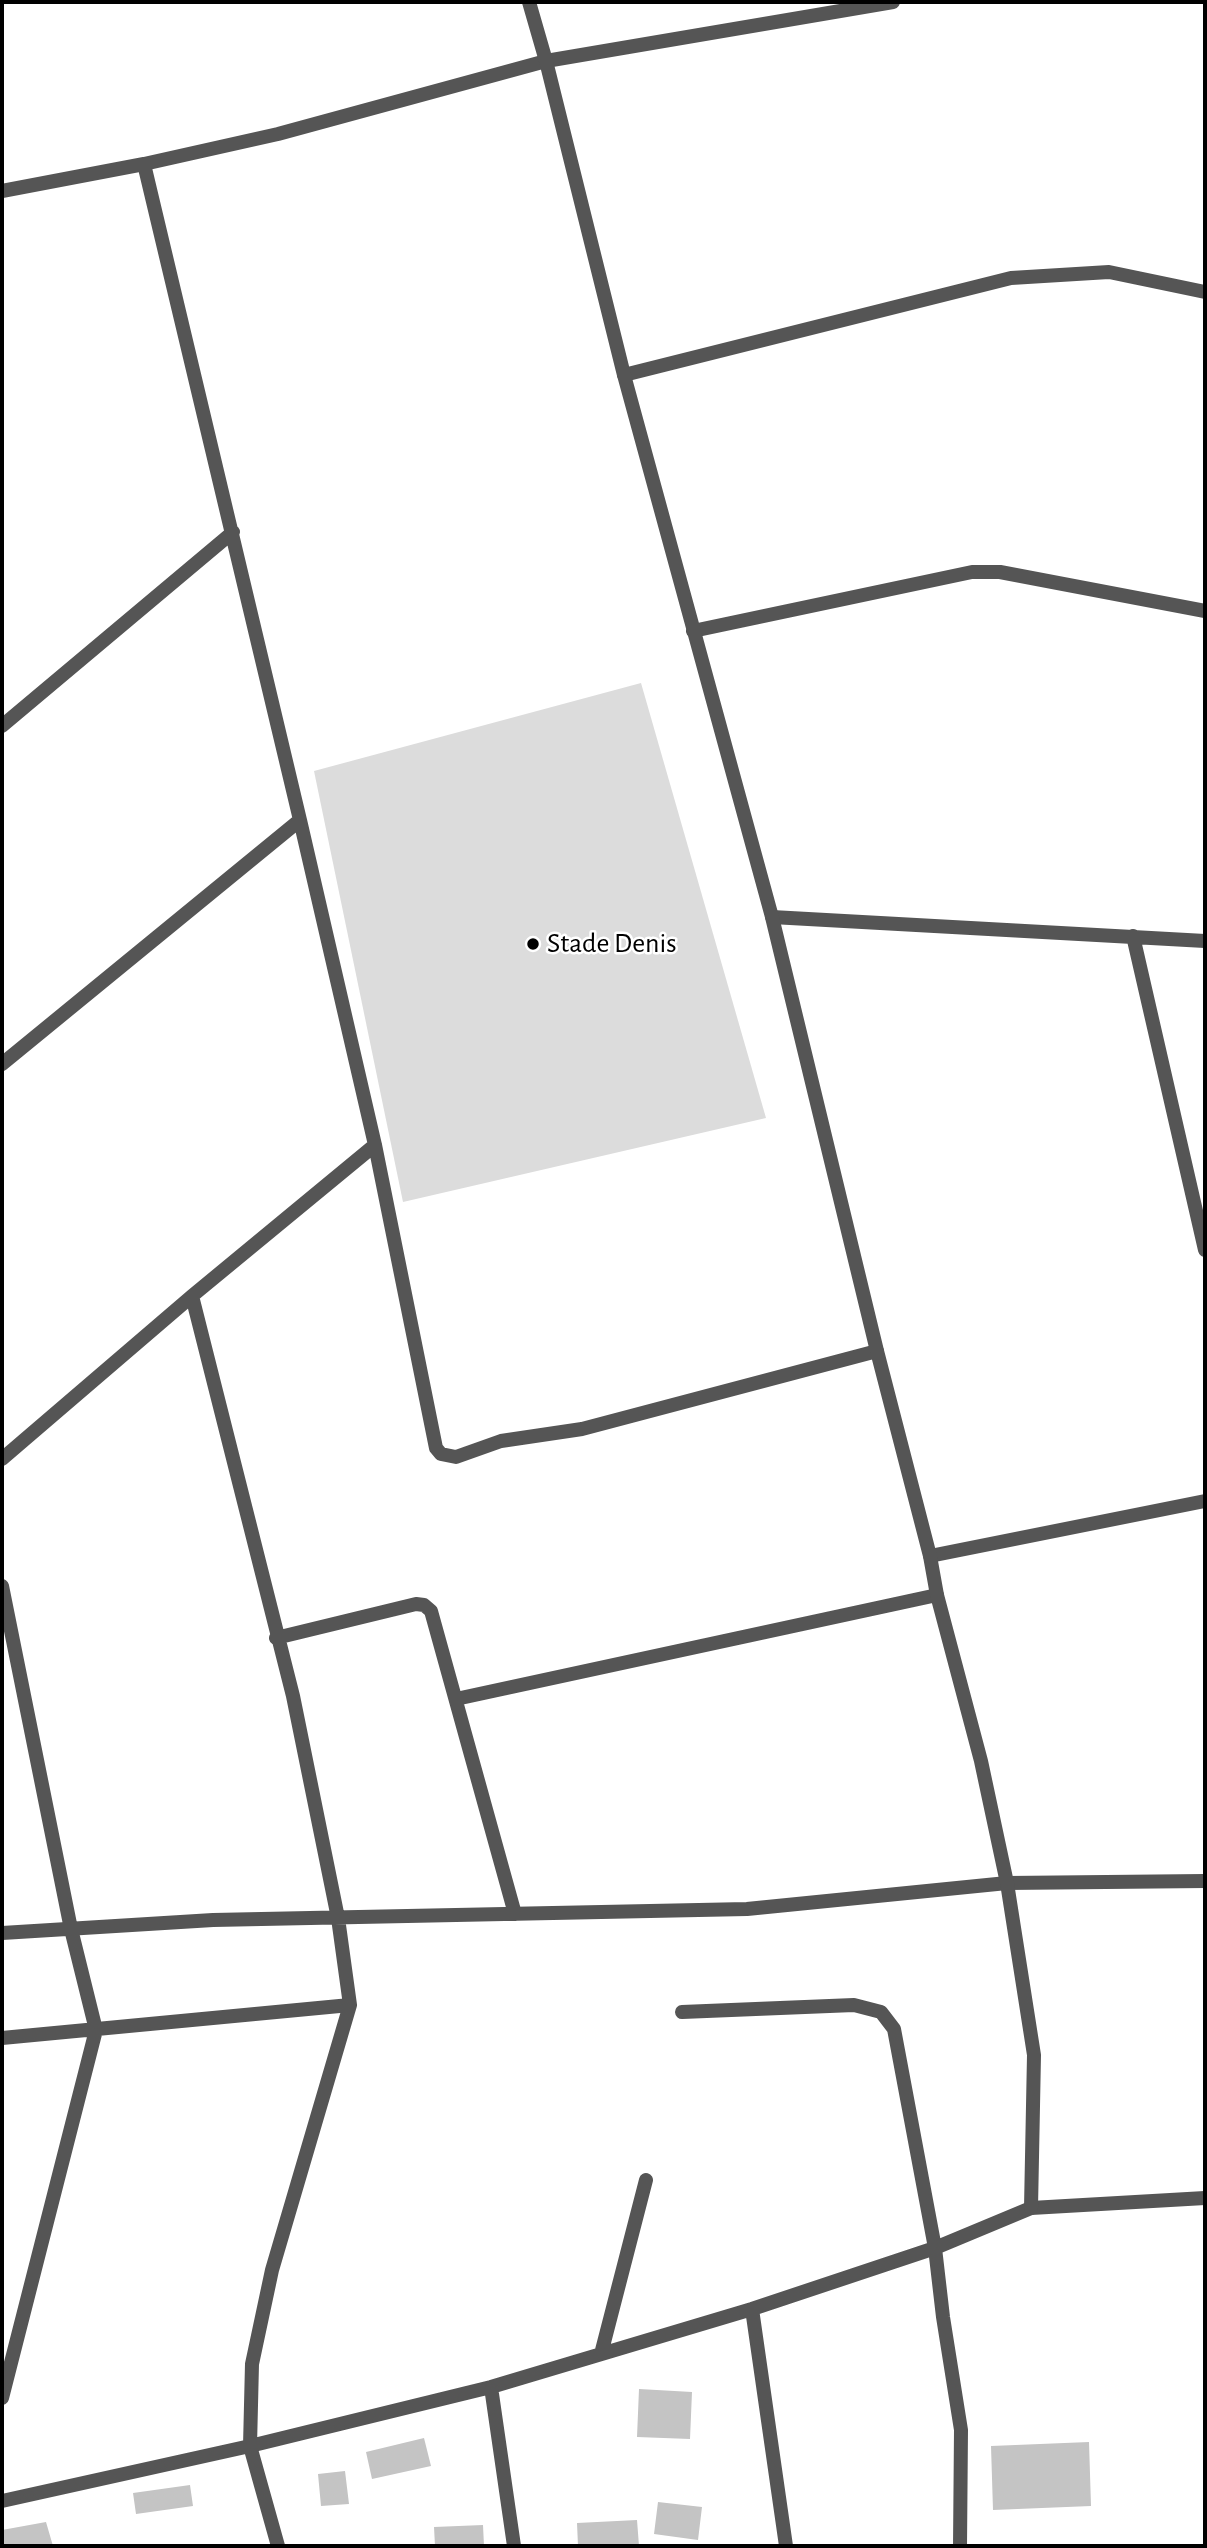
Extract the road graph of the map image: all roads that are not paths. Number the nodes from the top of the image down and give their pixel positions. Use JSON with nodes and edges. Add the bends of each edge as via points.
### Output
{"nodes":[{"id":1,"x":529,"y":2,"type":"edge"},
{"id":2,"x":893,"y":2,"type":"edge"},
{"id":3,"x":546,"y":61,"type":"junction"},
{"id":4,"x":144,"y":164,"type":"junction"},
{"id":5,"x":2,"y":191,"type":"edge"},
{"id":6,"x":1205,"y":292,"type":"edge"},
{"id":7,"x":624,"y":374,"type":"junction"},
{"id":8,"x":233,"y":532,"type":"junction"},
{"id":9,"x":1205,"y":611,"type":"edge"},
{"id":10,"x":693,"y":631,"type":"junction"},
{"id":11,"x":2,"y":726,"type":"edge"},
{"id":12,"x":300,"y":820,"type":"junction"},
{"id":13,"x":772,"y":917,"type":"junction"},
{"id":14,"x":1133,"y":936,"type":"junction"},
{"id":15,"x":1205,"y":941,"type":"edge"},
{"id":16,"x":2,"y":1064,"type":"edge"},
{"id":17,"x":375,"y":1145,"type":"junction"},
{"id":18,"x":1205,"y":1250,"type":"edge"},
{"id":19,"x":192,"y":1296,"type":"junction"},
{"id":20,"x":877,"y":1351,"type":"junction"},
{"id":21,"x":2,"y":1459,"type":"edge"},
{"id":22,"x":1205,"y":1501,"type":"edge"},
{"id":23,"x":930,"y":1556,"type":"junction"},
{"id":24,"x":2,"y":1586,"type":"edge"},
{"id":25,"x":937,"y":1595,"type":"junction"},
{"id":26,"x":276,"y":1638,"type":"junction"},
{"id":27,"x":456,"y":1699,"type":"junction"},
{"id":28,"x":1205,"y":1881,"type":"edge"},
{"id":29,"x":1007,"y":1882,"type":"junction"},
{"id":30,"x":515,"y":1914,"type":"junction"},
{"id":31,"x":338,"y":1918,"type":"junction"},
{"id":32,"x":71,"y":1929,"type":"junction"},
{"id":33,"x":2,"y":1933,"type":"edge"},
{"id":34,"x":350,"y":2005,"type":"junction"},
{"id":35,"x":682,"y":2012,"type":"dead end"},
{"id":36,"x":96,"y":2030,"type":"junction"},
{"id":37,"x":2,"y":2038,"type":"edge"},
{"id":38,"x":646,"y":2180,"type":"dead end"},
{"id":39,"x":1205,"y":2198,"type":"edge"},
{"id":40,"x":1031,"y":2208,"type":"junction"},
{"id":41,"x":935,"y":2248,"type":"junction"},
{"id":42,"x":752,"y":2309,"type":"junction"},
{"id":43,"x":601,"y":2354,"type":"junction"},
{"id":44,"x":491,"y":2387,"type":"junction"},
{"id":45,"x":2,"y":2398,"type":"edge"},
{"id":46,"x":250,"y":2446,"type":"junction"},
{"id":47,"x":2,"y":2501,"type":"edge"},
{"id":48,"x":278,"y":2546,"type":"edge"},
{"id":49,"x":514,"y":2546,"type":"edge"},
{"id":50,"x":786,"y":2546,"type":"edge"},
{"id":51,"x":960,"y":2546,"type":"edge"}],
"edges":[{"from":1,"to":3,"type":"street"},
{"from":2,"to":3,"type":"street"},
{"from":3,"to":4,"type":"street","via":[[278,134]]},
{"from":3,"to":7,"type":"street"},
{"from":4,"to":5,"type":"street"},
{"from":4,"to":8,"type":"street"},
{"from":6,"to":7,"type":"street","via":[[1110,272],[1011,278]]},
{"from":7,"to":10,"type":"street"},
{"from":8,"to":11,"type":"street"},
{"from":8,"to":12,"type":"street"},
{"from":9,"to":10,"type":"street","via":[[1000,572],[972,572]]},
{"from":10,"to":13,"type":"street"},
{"from":12,"to":16,"type":"street"},
{"from":12,"to":17,"type":"street"},
{"from":13,"to":14,"type":"street"},
{"from":13,"to":20,"type":"street"},
{"from":14,"to":15,"type":"street"},
{"from":14,"to":18,"type":"street"},
{"from":17,"to":19,"type":"street"},
{"from":17,"to":20,"type":"street","via":[[436,1448],[441,1454],[456,1457],[501,1441],[582,1429]]},
{"from":19,"to":21,"type":"street"},
{"from":19,"to":26,"type":"street"},
{"from":20,"to":23,"type":"street"},
{"from":22,"to":23,"type":"street"},
{"from":23,"to":25,"type":"street"},
{"from":24,"to":32,"type":"street"},
{"from":25,"to":27,"type":"street"},
{"from":25,"to":29,"type":"street"},
{"from":26,"to":27,"type":"street","via":[[424,1605],[431,1611]]},
{"from":26,"to":31,"type":"street","via":[[293,1696]]},
{"from":27,"to":30,"type":"street"},
{"from":28,"to":29,"type":"street"},
{"from":29,"to":30,"type":"street","via":[[747,1909]]},
{"from":29,"to":40,"type":"street","via":[[1034,2055]]},
{"from":30,"to":31,"type":"street"},
{"from":31,"to":32,"type":"street"},
{"from":31,"to":34,"type":"street"},
{"from":32,"to":33,"type":"street"},
{"from":32,"to":36,"type":"street"},
{"from":34,"to":36,"type":"street"},
{"from":34,"to":46,"type":"street","via":[[272,2270],[252,2364]]},
{"from":35,"to":41,"type":"street","via":[[854,2005],[881,2012],[894,2029]]},
{"from":36,"to":37,"type":"street"},
{"from":36,"to":45,"type":"street"},
{"from":38,"to":43,"type":"street"},
{"from":39,"to":40,"type":"street"},
{"from":40,"to":41,"type":"street"},
{"from":41,"to":42,"type":"street"},
{"from":41,"to":51,"type":"street","via":[[961,2430]]},
{"from":42,"to":43,"type":"street"},
{"from":42,"to":50,"type":"street"},
{"from":43,"to":44,"type":"street"},
{"from":44,"to":46,"type":"street"},
{"from":44,"to":49,"type":"street"},
{"from":46,"to":47,"type":"street"},
{"from":46,"to":48,"type":"street"}]}
